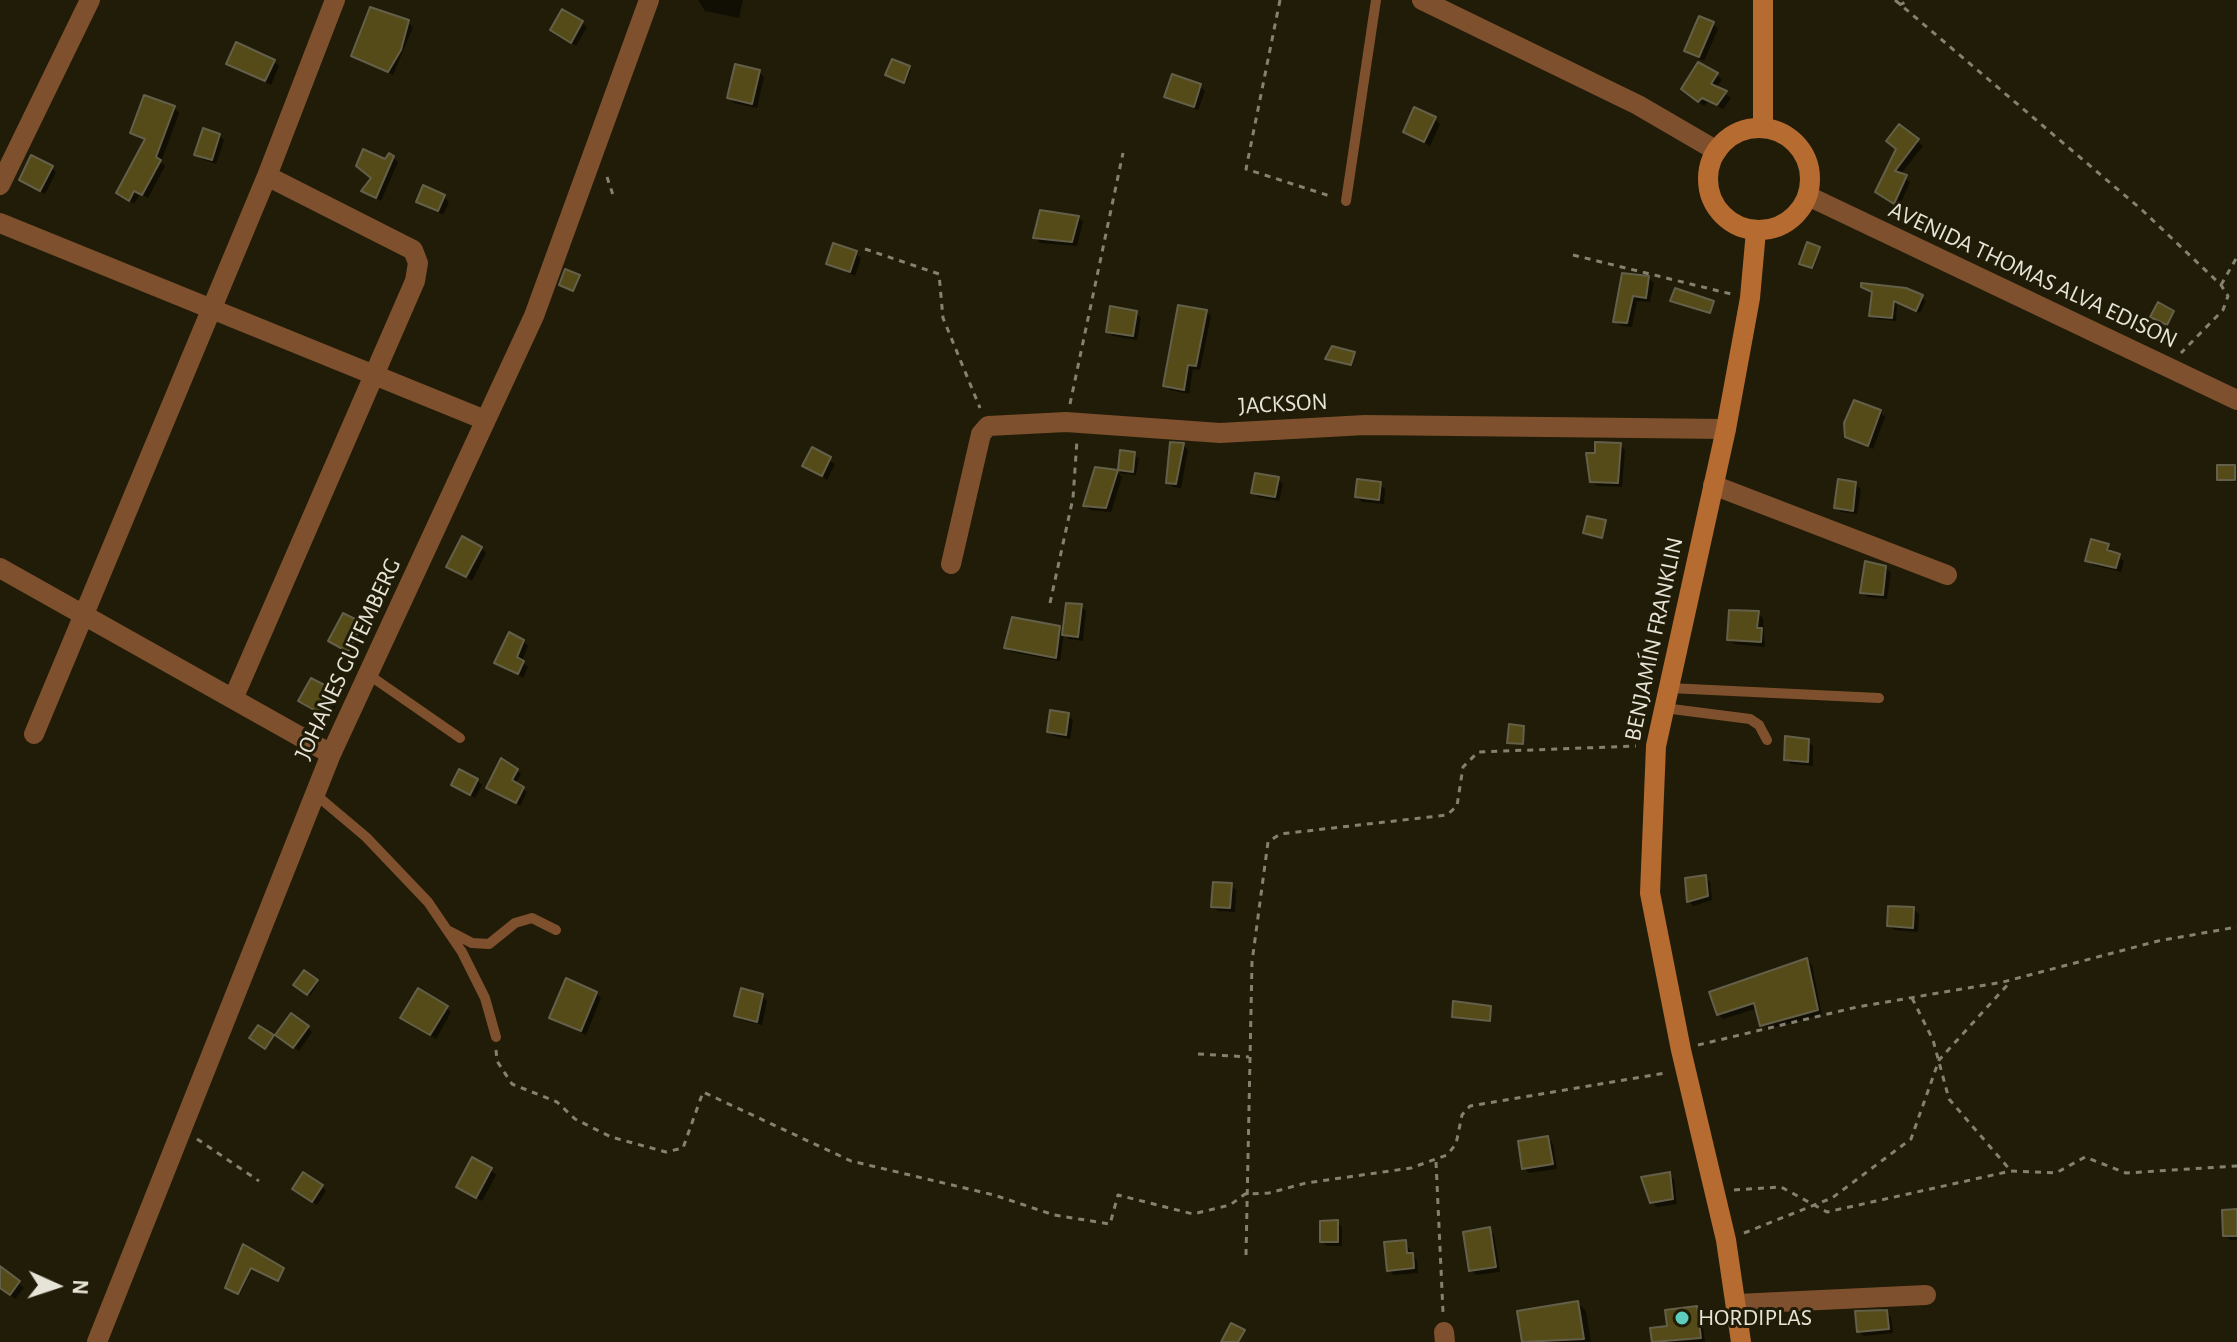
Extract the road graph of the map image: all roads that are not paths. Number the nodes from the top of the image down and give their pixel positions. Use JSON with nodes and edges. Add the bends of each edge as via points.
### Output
{"nodes":[{"id":1,"x":90,"y":0,"type":"edge"},
{"id":2,"x":335,"y":0,"type":"edge"},
{"id":3,"x":649,"y":0,"type":"edge"},
{"id":4,"x":1376,"y":0,"type":"edge"},
{"id":5,"x":1422,"y":0,"type":"edge"},
{"id":6,"x":1763,"y":0,"type":"edge"},
{"id":7,"x":1763,"y":128,"type":"junction"},
{"id":8,"x":1717,"y":151,"type":"junction"},
{"id":9,"x":267,"y":176,"type":"junction"},
{"id":10,"x":0,"y":185,"type":"edge"},
{"id":11,"x":1808,"y":196,"type":"junction"},
{"id":12,"x":1346,"y":201,"type":"road end"},
{"id":13,"x":0,"y":223,"type":"edge"},
{"id":14,"x":1756,"y":231,"type":"junction"},
{"id":15,"x":211,"y":309,"type":"junction"},
{"id":16,"x":374,"y":373,"type":"junction"},
{"id":17,"x":2237,"y":400,"type":"edge"},
{"id":18,"x":485,"y":420,"type":"junction"},
{"id":19,"x":1726,"y":429,"type":"junction"},
{"id":20,"x":1713,"y":485,"type":"junction"},
{"id":21,"x":951,"y":564,"type":"dead end"},
{"id":22,"x":0,"y":568,"type":"edge"},
{"id":23,"x":1947,"y":575,"type":"dead end"},
{"id":24,"x":84,"y":615,"type":"junction"},
{"id":25,"x":369,"y":675,"type":"junction"},
{"id":26,"x":1667,"y":698,"type":"junction"},
{"id":27,"x":1879,"y":698,"type":"dead end"},
{"id":28,"x":233,"y":699,"type":"junction"},
{"id":29,"x":34,"y":734,"type":"dead end"},
{"id":30,"x":460,"y":738,"type":"dead end"},
{"id":31,"x":1767,"y":740,"type":"dead end"},
{"id":32,"x":331,"y":754,"type":"junction"},
{"id":33,"x":315,"y":794,"type":"junction"},
{"id":34,"x":447,"y":930,"type":"junction"},
{"id":35,"x":556,"y":930,"type":"dead end"},
{"id":36,"x":496,"y":1037,"type":"road end"},
{"id":37,"x":1926,"y":1295,"type":"dead end"},
{"id":38,"x":1737,"y":1304,"type":"junction"},
{"id":39,"x":97,"y":1342,"type":"edge"},
{"id":40,"x":1741,"y":1342,"type":"edge"}],
"edges":[{"from":1,"to":10,"type":"street"},
{"from":2,"to":9,"type":"street"},
{"from":3,"to":18,"type":"street","name":"JOHANES GUTEMBERG","via":[[534,316]]},
{"from":4,"to":12,"type":"lane"},
{"from":5,"to":8,"type":"street","via":[[1638,105]]},
{"from":6,"to":7,"type":"street"},
{"from":7,"to":8,"type":"street","via":[[1737,133]]},
{"from":7,"to":11,"type":"street","via":[[1798,145],[1809,169]]},
{"from":8,"to":14,"type":"street","via":[[1708,176],[1713,202],[1731,222]]},
{"from":9,"to":15,"type":"street"},
{"from":9,"to":16,"type":"street","via":[[413,250],[418,263],[415,281]]},
{"from":11,"to":14,"type":"street","via":[[1781,226]]},
{"from":11,"to":17,"type":"street","name":"AVENIDA THOMAS ALVA EDISON"},
{"from":13,"to":15,"type":"street"},
{"from":14,"to":19,"type":"street","name":"BENJAMÍN FRANKLIN","via":[[1750,298]]},
{"from":15,"to":16,"type":"street"},
{"from":15,"to":24,"type":"street"},
{"from":16,"to":18,"type":"street"},
{"from":16,"to":28,"type":"street"},
{"from":18,"to":25,"type":"street","name":"JOHANES GUTEMBERG"},
{"from":19,"to":20,"type":"street","name":"BENJAMÍN FRANKLIN"},
{"from":19,"to":21,"type":"street","name":"JACKSON","via":[[1365,425],[1220,433],[1071,423],[988,426],[981,434]]},
{"from":20,"to":23,"type":"street"},
{"from":20,"to":26,"type":"street","name":"BENJAMÍN FRANKLIN"},
{"from":22,"to":24,"type":"street"},
{"from":24,"to":28,"type":"street"},
{"from":24,"to":29,"type":"street"},
{"from":25,"to":30,"type":"lane"},
{"from":25,"to":32,"type":"street","name":"JOHANES GUTEMBERG"},
{"from":26,"to":27,"type":"lane"},
{"from":26,"to":31,"type":"lane","via":[[1750,719]]},
{"from":26,"to":38,"type":"street","name":"BENJAMÍN FRANKLIN","via":[[1656,746],[1650,893]]},
{"from":28,"to":32,"type":"street"},
{"from":32,"to":33,"type":"street","name":"JOHANES GUTEMBERG"},
{"from":33,"to":34,"type":"lane","via":[[366,837],[428,902]]},
{"from":33,"to":39,"type":"street","name":"JOHANES GUTEMBERG"},
{"from":34,"to":35,"type":"lane","via":[[472,943],[489,944],[515,923],[532,918]]},
{"from":34,"to":36,"type":"lane","via":[[485,998]]},
{"from":37,"to":38,"type":"street"},
{"from":38,"to":40,"type":"street","name":"BENJAMÍN FRANKLIN"}]}
